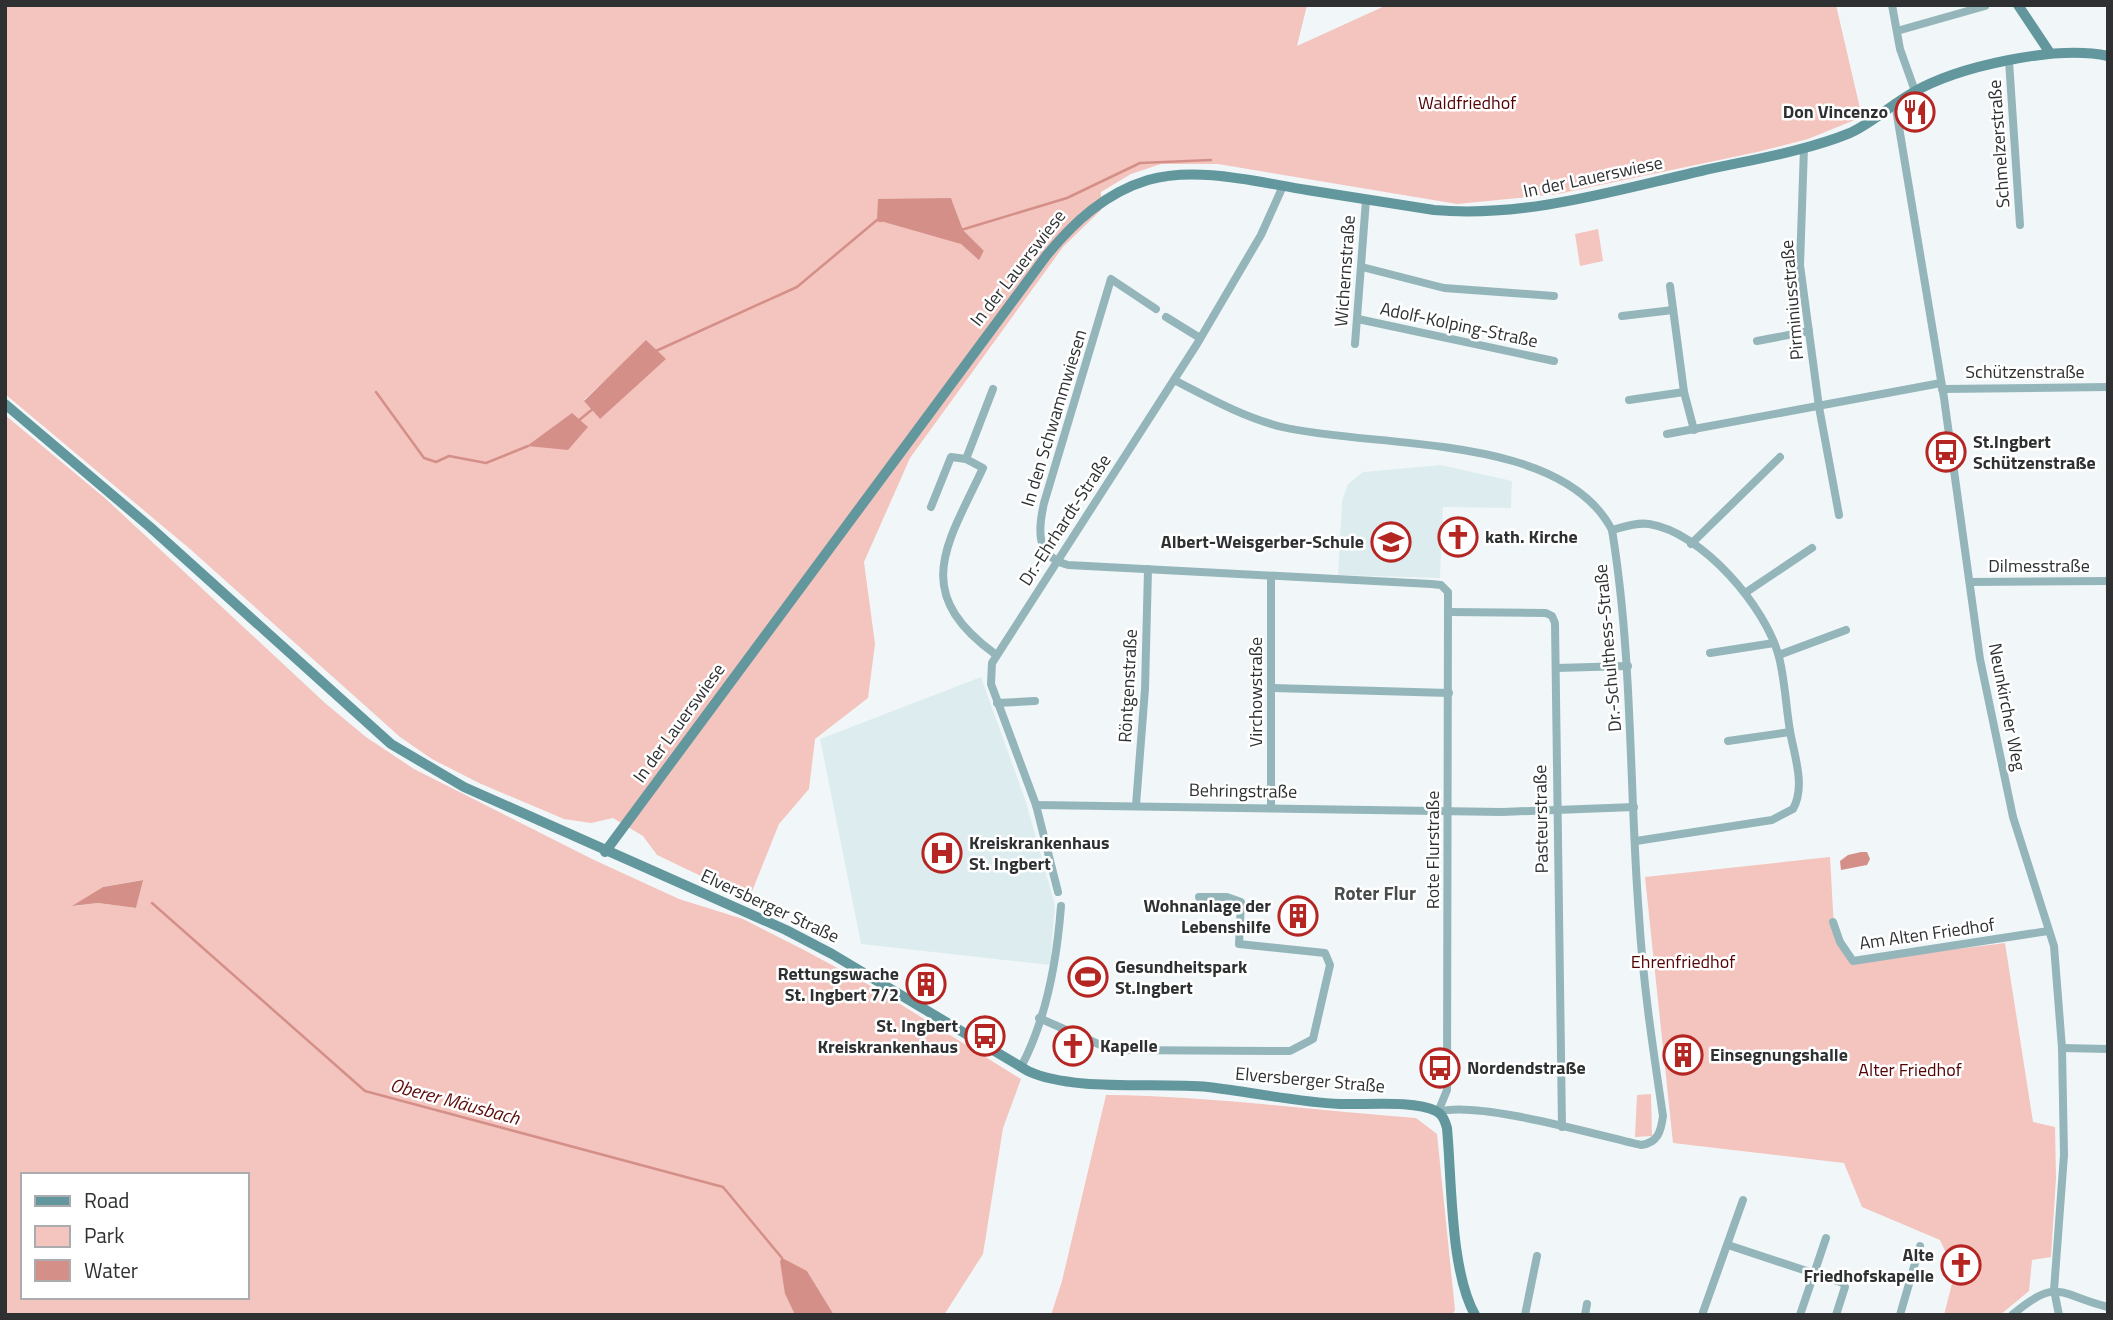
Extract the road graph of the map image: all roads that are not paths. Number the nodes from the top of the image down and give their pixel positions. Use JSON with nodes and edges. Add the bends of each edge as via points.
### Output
{"nodes":[{"id":1,"x":1892,"y":5,"type":"edge"},
{"id":2,"x":2018,"y":5,"type":"edge"},
{"id":3,"x":1985,"y":6,"type":"edge"},
{"id":4,"x":1897,"y":31,"type":"junction"},
{"id":5,"x":2050,"y":53,"type":"junction"},
{"id":6,"x":2108,"y":57,"type":"edge"},
{"id":7,"x":2009,"y":61,"type":"junction"},
{"id":8,"x":1915,"y":91,"type":"junction"},
{"id":9,"x":1895,"y":103,"type":"junction"},
{"id":10,"x":1804,"y":148,"type":"junction"},
{"id":11,"x":1283,"y":186,"type":"junction"},
{"id":12,"x":1366,"y":200,"type":"junction"},
{"id":13,"x":2020,"y":225,"type":"dead end"},
{"id":14,"x":1362,"y":267,"type":"junction"},
{"id":15,"x":1670,"y":286,"type":"dead end"},
{"id":16,"x":1554,"y":296,"type":"dead end"},
{"id":17,"x":1156,"y":309,"type":"dead end"},
{"id":18,"x":1673,"y":310,"type":"junction"},
{"id":19,"x":1622,"y":316,"type":"dead end"},
{"id":20,"x":1166,"y":317,"type":"dead end"},
{"id":21,"x":1358,"y":319,"type":"junction"},
{"id":22,"x":1809,"y":331,"type":"junction"},
{"id":23,"x":1200,"y":338,"type":"junction"},
{"id":24,"x":1757,"y":341,"type":"dead end"},
{"id":25,"x":1354,"y":344,"type":"dead end"},
{"id":26,"x":1554,"y":361,"type":"dead end"},
{"id":27,"x":1174,"y":380,"type":"junction"},
{"id":28,"x":1941,"y":386,"type":"junction"},
{"id":29,"x":2108,"y":387,"type":"edge"},
{"id":30,"x":993,"y":389,"type":"dead end"},
{"id":31,"x":1684,"y":392,"type":"junction"},
{"id":32,"x":1629,"y":400,"type":"dead end"},
{"id":33,"x":5,"y":404,"type":"edge"},
{"id":34,"x":1819,"y":407,"type":"junction"},
{"id":35,"x":1694,"y":430,"type":"junction"},
{"id":36,"x":1667,"y":434,"type":"dead end"},
{"id":37,"x":1780,"y":457,"type":"dead end"},
{"id":38,"x":966,"y":459,"type":"junction"},
{"id":39,"x":931,"y":507,"type":"dead end"},
{"id":40,"x":1839,"y":515,"type":"dead end"},
{"id":41,"x":1612,"y":530,"type":"junction"},
{"id":42,"x":1691,"y":544,"type":"junction"},
{"id":43,"x":1812,"y":548,"type":"dead end"},
{"id":44,"x":1057,"y":561,"type":"junction"},
{"id":45,"x":1148,"y":569,"type":"junction"},
{"id":46,"x":1270,"y":576,"type":"junction"},
{"id":47,"x":2108,"y":581,"type":"edge"},
{"id":48,"x":1970,"y":582,"type":"junction"},
{"id":49,"x":1745,"y":593,"type":"junction"},
{"id":50,"x":1449,"y":612,"type":"junction"},
{"id":51,"x":1846,"y":630,"type":"dead end"},
{"id":52,"x":1774,"y":643,"type":"junction"},
{"id":53,"x":1710,"y":653,"type":"dead end"},
{"id":54,"x":995,"y":654,"type":"junction"},
{"id":55,"x":1779,"y":655,"type":"junction"},
{"id":56,"x":1629,"y":666,"type":"junction"},
{"id":57,"x":1556,"y":668,"type":"junction"},
{"id":58,"x":1273,"y":688,"type":"junction"},
{"id":59,"x":1449,"y":693,"type":"junction"},
{"id":60,"x":1035,"y":701,"type":"dead end"},
{"id":61,"x":997,"y":703,"type":"junction"},
{"id":62,"x":1790,"y":732,"type":"junction"},
{"id":63,"x":1728,"y":741,"type":"dead end"},
{"id":64,"x":1036,"y":805,"type":"junction"},
{"id":65,"x":1136,"y":805,"type":"junction"},
{"id":66,"x":1634,"y":807,"type":"junction"},
{"id":67,"x":1271,"y":808,"type":"junction"},
{"id":68,"x":1450,"y":811,"type":"junction"},
{"id":69,"x":1556,"y":811,"type":"junction"},
{"id":70,"x":1636,"y":841,"type":"junction"},
{"id":71,"x":605,"y":852,"type":"junction"},
{"id":72,"x":1058,"y":892,"type":"dead end"},
{"id":73,"x":1199,"y":897,"type":"dead end"},
{"id":74,"x":1061,"y":906,"type":"dead end"},
{"id":75,"x":1833,"y":922,"type":"dead end"},
{"id":76,"x":2048,"y":931,"type":"junction"},
{"id":77,"x":1039,"y":1018,"type":"junction"},
{"id":78,"x":2062,"y":1048,"type":"junction"},
{"id":79,"x":2108,"y":1049,"type":"edge"},
{"id":80,"x":1021,"y":1067,"type":"junction"},
{"id":81,"x":1438,"y":1112,"type":"junction"},
{"id":82,"x":1562,"y":1127,"type":"junction"},
{"id":83,"x":1743,"y":1200,"type":"dead end"},
{"id":84,"x":1826,"y":1238,"type":"dead end"},
{"id":85,"x":1728,"y":1245,"type":"junction"},
{"id":86,"x":1920,"y":1247,"type":"dead end"},
{"id":87,"x":1537,"y":1256,"type":"dead end"},
{"id":88,"x":1814,"y":1273,"type":"junction"},
{"id":89,"x":2054,"y":1290,"type":"junction"},
{"id":90,"x":1587,"y":1304,"type":"dead end"},
{"id":91,"x":2108,"y":1307,"type":"edge"},
{"id":92,"x":1475,"y":1315,"type":"edge"},
{"id":93,"x":1525,"y":1315,"type":"edge"},
{"id":94,"x":1585,"y":1315,"type":"edge"},
{"id":95,"x":1703,"y":1315,"type":"edge"},
{"id":96,"x":1800,"y":1315,"type":"edge"},
{"id":97,"x":1836,"y":1315,"type":"edge"},
{"id":98,"x":1900,"y":1315,"type":"edge"},
{"id":99,"x":2012,"y":1315,"type":"edge"},
{"id":100,"x":2059,"y":1315,"type":"edge"}],
"edges":[{"from":1,"to":4,"type":"street"},
{"from":2,"to":5,"type":"street"},
{"from":3,"to":4,"type":"street"},
{"from":4,"to":8,"type":"street"},
{"from":5,"to":6,"type":"street","name":"In der Lauerswiese"},
{"from":5,"to":7,"type":"street","name":"In der Lauerswiese"},
{"from":7,"to":8,"type":"street","name":"In der Lauerswiese"},
{"from":7,"to":13,"type":"street","name":"Schmelzerstraße"},
{"from":8,"to":9,"type":"street","name":"In der Lauerswiese"},
{"from":9,"to":10,"type":"street","name":"In der Lauerswiese","via":[[1852,132]]},
{"from":9,"to":28,"type":"street","name":"Neunkircher Weg"},
{"from":10,"to":12,"type":"street","name":"In der Lauerswiese","via":[[1517,210],[1465,213]]},
{"from":10,"to":22,"type":"street","name":"Pirminiusstraße","via":[[1800,265]]},
{"from":11,"to":12,"type":"street","name":"In der Lauerswiese"},
{"from":11,"to":23,"type":"street","name":"Dr.-Ehrhardt-Straße","via":[[1261,235]]},
{"from":11,"to":71,"type":"street","name":"In der Lauerswiese","via":[[1168,176],[1134,185],[1081,217],[1046,256]]},
{"from":12,"to":14,"type":"street","name":"Wichernstraße"},
{"from":14,"to":16,"type":"street","via":[[1444,288]]},
{"from":14,"to":21,"type":"street","name":"Wichernstraße"},
{"from":15,"to":18,"type":"street"},
{"from":17,"to":44,"type":"street","name":"In den Schwammwiesen","via":[[1111,279],[1040,520],[1042,547]]},
{"from":18,"to":19,"type":"street"},
{"from":18,"to":31,"type":"street"},
{"from":20,"to":23,"type":"street"},
{"from":21,"to":25,"type":"street","name":"Wichernstraße"},
{"from":21,"to":26,"type":"street","name":"Adolf-Kolping-Straße"},
{"from":22,"to":24,"type":"street"},
{"from":22,"to":34,"type":"street","name":"Pirminiusstraße"},
{"from":23,"to":27,"type":"street","name":"Dr.-Ehrhardt-Straße"},
{"from":27,"to":41,"type":"street","via":[[1245,415],[1283,427],[1469,452],[1523,464],[1579,490]]},
{"from":27,"to":44,"type":"street","name":"Dr.-Ehrhardt-Straße"},
{"from":28,"to":29,"type":"street","name":"Schützenstraße"},
{"from":28,"to":34,"type":"street","name":"Schützenstraße"},
{"from":28,"to":48,"type":"street","name":"Neunkircher Weg"},
{"from":30,"to":38,"type":"street"},
{"from":31,"to":32,"type":"street"},
{"from":31,"to":35,"type":"street"},
{"from":33,"to":71,"type":"street","name":"Elversberger Straße","via":[[150,527],[391,744],[434,771]]},
{"from":34,"to":35,"type":"street","name":"Schützenstraße"},
{"from":34,"to":40,"type":"street","name":"Pirminiusstraße"},
{"from":35,"to":36,"type":"street","name":"Schützenstraße"},
{"from":37,"to":42,"type":"street"},
{"from":38,"to":39,"type":"street","via":[[951,457]]},
{"from":38,"to":54,"type":"street","via":[[983,468],[954,529],[941,582],[960,622]]},
{"from":41,"to":42,"type":"street","via":[[1647,524]]},
{"from":41,"to":56,"type":"street","name":"Dr.-Schulthess-Straße"},
{"from":42,"to":49,"type":"street"},
{"from":43,"to":49,"type":"street"},
{"from":44,"to":45,"type":"street"},
{"from":44,"to":54,"type":"street","name":"Dr.-Ehrhardt-Straße"},
{"from":45,"to":46,"type":"street"},
{"from":45,"to":65,"type":"street","name":"Röntgenstraße"},
{"from":46,"to":50,"type":"street","name":"Rote Flurstraße","via":[[1432,584],[1448,592]]},
{"from":46,"to":58,"type":"street","name":"Virchowstraße"},
{"from":47,"to":48,"type":"street","name":"Dilmesstraße"},
{"from":48,"to":76,"type":"street","name":"Neunkircher Weg","via":[[1980,659],[2013,817]]},
{"from":49,"to":52,"type":"street"},
{"from":50,"to":57,"type":"street","name":"Pasteurstraße","via":[[1552,616]]},
{"from":50,"to":59,"type":"street","name":"Rote Flurstraße"},
{"from":51,"to":55,"type":"street"},
{"from":52,"to":53,"type":"street"},
{"from":52,"to":55,"type":"street"},
{"from":54,"to":61,"type":"street","via":[[990,672]]},
{"from":55,"to":62,"type":"street"},
{"from":56,"to":57,"type":"street"},
{"from":56,"to":66,"type":"street","name":"Dr.-Schulthess-Straße"},
{"from":57,"to":69,"type":"street","name":"Pasteurstraße"},
{"from":58,"to":59,"type":"street"},
{"from":58,"to":67,"type":"street","name":"Virchowstraße"},
{"from":59,"to":68,"type":"street","name":"Rote Flurstraße"},
{"from":60,"to":61,"type":"street"},
{"from":61,"to":64,"type":"street"},
{"from":62,"to":63,"type":"street"},
{"from":62,"to":70,"type":"street","via":[[1799,792],[1787,813],[1772,820]]},
{"from":64,"to":65,"type":"street","name":"Behringstraße"},
{"from":64,"to":72,"type":"street"},
{"from":65,"to":67,"type":"street","name":"Behringstraße"},
{"from":66,"to":69,"type":"street","name":"Behringstraße"},
{"from":66,"to":70,"type":"street","name":"Dr.-Schulthess-Straße"},
{"from":67,"to":68,"type":"street","name":"Behringstraße"},
{"from":68,"to":69,"type":"street","name":"Behringstraße"},
{"from":68,"to":81,"type":"street","name":"Rote Flurstraße","via":[[1447,1090]]},
{"from":69,"to":82,"type":"street","name":"Pasteurstraße"},
{"from":70,"to":82,"type":"street","name":"Dr.-Schulthess-Straße","via":[[1646,999],[1661,1128],[1658,1137],[1642,1145]]},
{"from":71,"to":80,"type":"street","name":"Elversberger Straße","via":[[809,942]]},
{"from":73,"to":77,"type":"street","via":[[1241,902],[1239,944],[1325,953],[1330,965],[1313,1039],[1290,1051],[1112,1050]]},
{"from":74,"to":77,"type":"street"},
{"from":75,"to":76,"type":"street","name":"Am Alten Friedhof","via":[[1853,961]]},
{"from":76,"to":78,"type":"street","name":"Neunkircher Weg","via":[[2054,946]]},
{"from":77,"to":80,"type":"street"},
{"from":78,"to":79,"type":"street"},
{"from":78,"to":89,"type":"street","name":"Neunkircher Weg","via":[[2064,1155]]},
{"from":80,"to":81,"type":"street","name":"Elversberger Straße","via":[[1075,1082],[1208,1087]]},
{"from":81,"to":82,"type":"street","via":[[1452,1108]]},
{"from":81,"to":92,"type":"street","via":[[1447,1128],[1458,1270]]},
{"from":83,"to":85,"type":"street"},
{"from":84,"to":88,"type":"street"},
{"from":85,"to":88,"type":"street"},
{"from":85,"to":95,"type":"street"},
{"from":86,"to":98,"type":"street"},
{"from":87,"to":93,"type":"street"},
{"from":88,"to":96,"type":"street"},
{"from":88,"to":97,"type":"street","via":[[1845,1284]]},
{"from":89,"to":91,"type":"street"},
{"from":89,"to":99,"type":"street","via":[[2036,1295]]},
{"from":89,"to":100,"type":"street","name":"Neunkircher Weg"},
{"from":90,"to":94,"type":"street"}]}
